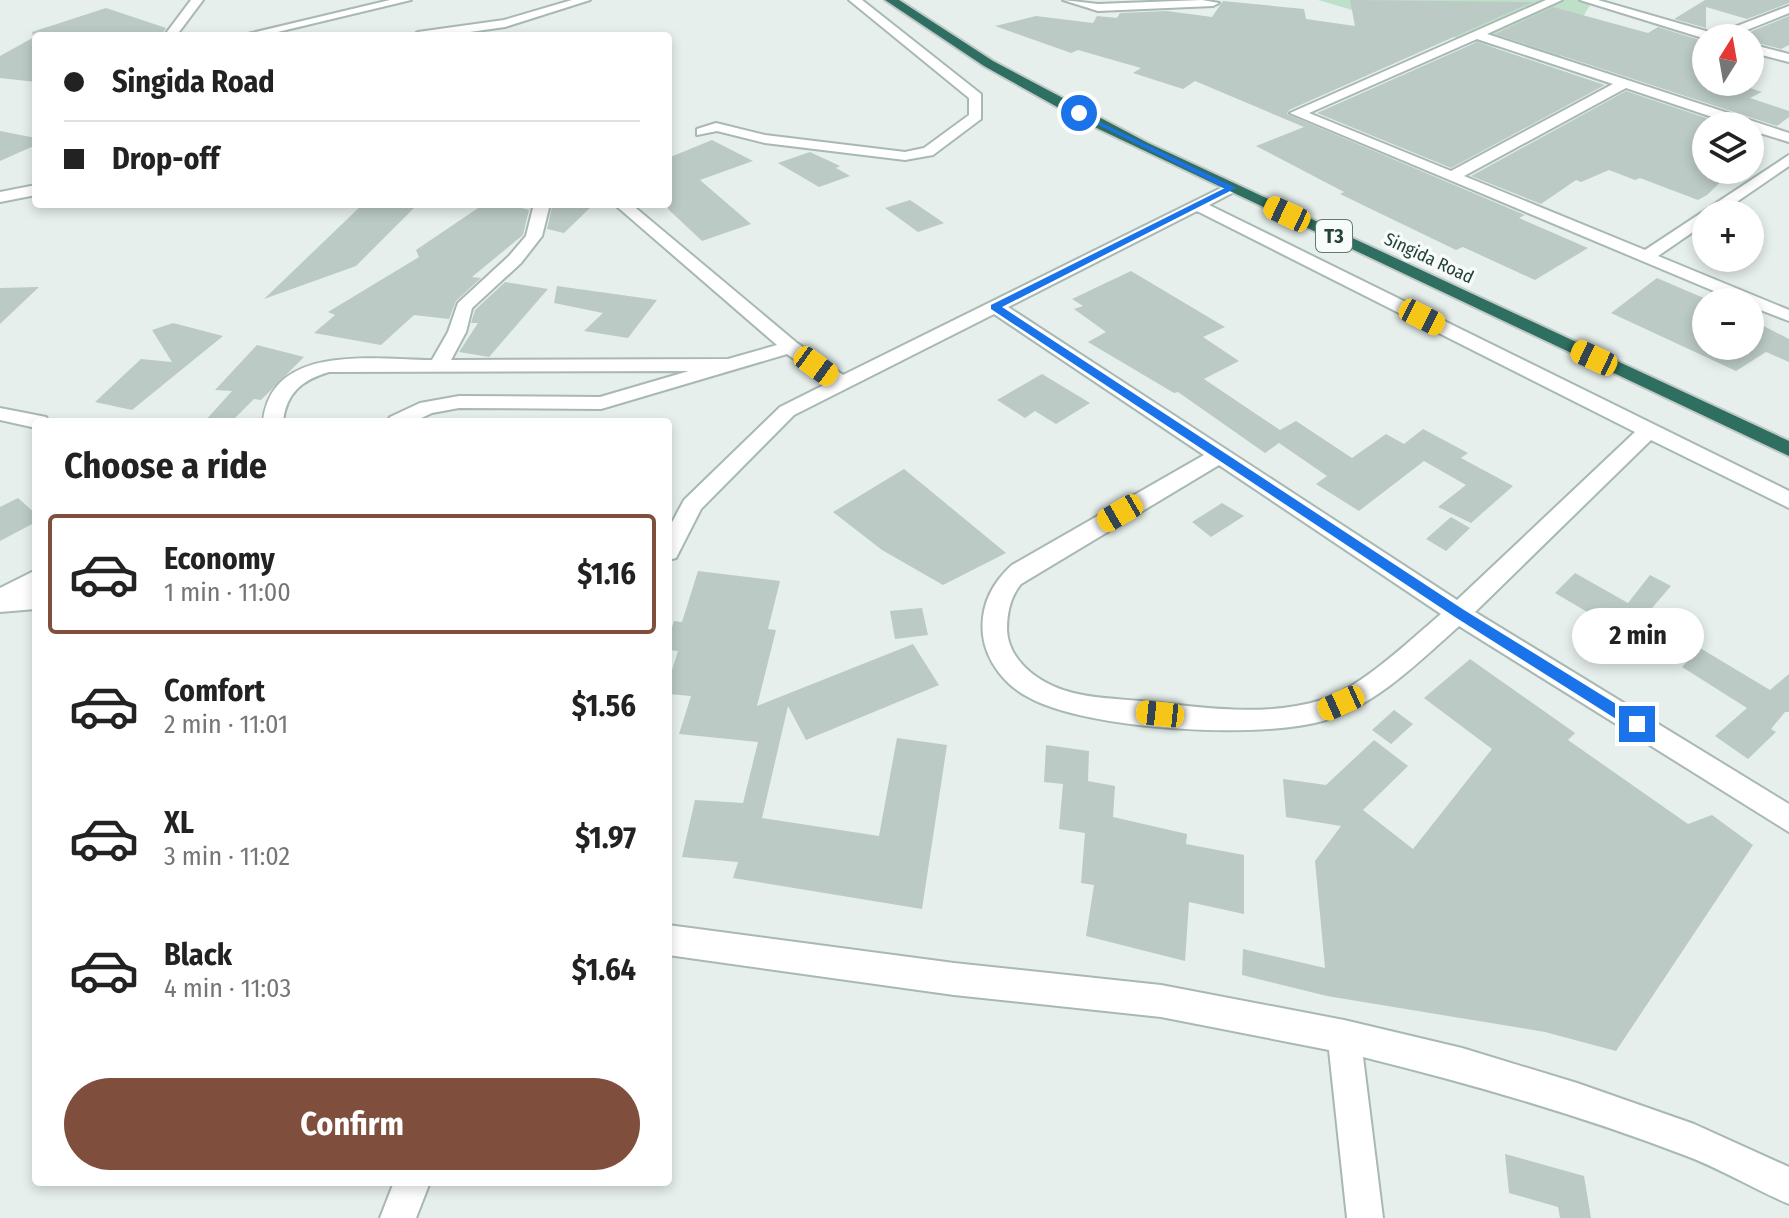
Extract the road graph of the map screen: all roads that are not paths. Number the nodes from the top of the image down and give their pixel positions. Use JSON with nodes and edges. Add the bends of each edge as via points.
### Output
{"nodes":[{"id":1,"x":197,"y":0,"type":"edge"},
{"id":2,"x":405,"y":0,"type":"edge"},
{"id":3,"x":584,"y":0,"type":"edge"},
{"id":4,"x":855,"y":0,"type":"edge"},
{"id":5,"x":891,"y":0,"type":"edge"},
{"id":6,"x":1069,"y":0,"type":"edge"},
{"id":7,"x":1556,"y":0,"type":"edge"},
{"id":8,"x":1586,"y":0,"type":"edge"},
{"id":9,"x":1647,"y":0,"type":"edge"},
{"id":10,"x":1213,"y":3,"type":"dead end"},
{"id":11,"x":1789,"y":9,"type":"edge"},
{"id":12,"x":1623,"y":12,"type":"junction"},
{"id":13,"x":310,"y":23,"type":"junction"},
{"id":14,"x":1751,"y":24,"type":"edge"},
{"id":15,"x":1692,"y":31,"type":"edge"},
{"id":16,"x":173,"y":32,"type":"edge"},
{"id":17,"x":265,"y":32,"type":"edge"},
{"id":18,"x":302,"y":32,"type":"edge"},
{"id":19,"x":445,"y":32,"type":"edge"},
{"id":20,"x":1474,"y":34,"type":"junction"},
{"id":21,"x":1764,"y":52,"type":"edge"},
{"id":22,"x":1789,"y":58,"type":"edge"},
{"id":23,"x":1624,"y":84,"type":"junction"},
{"id":24,"x":702,"y":132,"type":"dead end"},
{"id":25,"x":1789,"y":138,"type":"edge"},
{"id":26,"x":1789,"y":159,"type":"edge"},
{"id":27,"x":1451,"y":177,"type":"junction"},
{"id":28,"x":1231,"y":188,"type":"junction"},
{"id":29,"x":32,"y":191,"type":"edge"},
{"id":30,"x":0,"y":197,"type":"edge"},
{"id":31,"x":1729,"y":200,"type":"edge"},
{"id":32,"x":1196,"y":205,"type":"junction"},
{"id":33,"x":541,"y":208,"type":"edge"},
{"id":34,"x":627,"y":208,"type":"edge"},
{"id":35,"x":1692,"y":225,"type":"edge"},
{"id":36,"x":1646,"y":257,"type":"junction"},
{"id":37,"x":995,"y":307,"type":"junction"},
{"id":38,"x":1789,"y":316,"type":"edge"},
{"id":39,"x":790,"y":347,"type":"junction"},
{"id":40,"x":438,"y":365,"type":"junction"},
{"id":41,"x":732,"y":365,"type":"junction"},
{"id":42,"x":842,"y":384,"type":"junction"},
{"id":43,"x":0,"y":414,"type":"edge"},
{"id":44,"x":273,"y":418,"type":"edge"},
{"id":45,"x":405,"y":418,"type":"edge"},
{"id":46,"x":32,"y":421,"type":"edge"},
{"id":47,"x":1649,"y":430,"type":"junction"},
{"id":48,"x":1789,"y":449,"type":"edge"},
{"id":49,"x":1220,"y":455,"type":"junction"},
{"id":50,"x":1789,"y":500,"type":"edge"},
{"id":51,"x":672,"y":544,"type":"edge"},
{"id":52,"x":32,"y":581,"type":"edge"},
{"id":53,"x":32,"y":600,"type":"edge"},
{"id":54,"x":0,"y":601,"type":"edge"},
{"id":55,"x":1459,"y":614,"type":"junction"},
{"id":56,"x":1789,"y":819,"type":"edge"},
{"id":57,"x":672,"y":941,"type":"edge"},
{"id":58,"x":1344,"y":1036,"type":"junction"},
{"id":59,"x":410,"y":1186,"type":"edge"},
{"id":60,"x":1789,"y":1186,"type":"edge"},
{"id":61,"x":398,"y":1218,"type":"edge"},
{"id":62,"x":1365,"y":1218,"type":"edge"}],
"edges":[{"from":1,"to":16,"type":"street"},
{"from":2,"to":13,"type":"street"},
{"from":3,"to":19,"type":"street","via":[[505,23]]},
{"from":4,"to":24,"type":"street","via":[[976,97],[976,116],[928,152],[905,156],[765,139],[716,127]]},
{"from":5,"to":28,"type":"highway","name":"Singida Road","number":"T3","via":[[1029,87]]},
{"from":6,"to":10,"type":"street","via":[[1098,8]]},
{"from":7,"to":20,"type":"street"},
{"from":8,"to":12,"type":"street"},
{"from":9,"to":12,"type":"street"},
{"from":11,"to":14,"type":"street"},
{"from":12,"to":15,"type":"street"},
{"from":13,"to":17,"type":"street"},
{"from":13,"to":18,"type":"street"},
{"from":20,"to":23,"type":"street"},
{"from":20,"to":27,"type":"street","via":[[1297,113]]},
{"from":21,"to":22,"type":"street"},
{"from":23,"to":25,"type":"street"},
{"from":23,"to":27,"type":"street"},
{"from":26,"to":31,"type":"street"},
{"from":27,"to":36,"type":"street"},
{"from":28,"to":32,"type":"street"},
{"from":28,"to":48,"type":"highway","name":"Singida Road","number":"T3"},
{"from":29,"to":30,"type":"street"},
{"from":32,"to":37,"type":"street"},
{"from":32,"to":47,"type":"street"},
{"from":33,"to":40,"type":"street","via":[[538,233],[463,307],[459,327]]},
{"from":34,"to":39,"type":"street"},
{"from":35,"to":36,"type":"street"},
{"from":36,"to":38,"type":"street"},
{"from":37,"to":42,"type":"street"},
{"from":37,"to":49,"type":"street"},
{"from":39,"to":41,"type":"street"},
{"from":39,"to":42,"type":"street"},
{"from":40,"to":41,"type":"street"},
{"from":40,"to":44,"type":"street","via":[[310,370],[280,392]]},
{"from":41,"to":45,"type":"street","via":[[601,403],[459,402],[427,407]]},
{"from":42,"to":51,"type":"street","via":[[787,411],[692,505]]},
{"from":43,"to":46,"type":"street"},
{"from":47,"to":50,"type":"street"},
{"from":47,"to":55,"type":"street"},
{"from":49,"to":55,"type":"street"},
{"from":49,"to":55,"type":"street","via":[[1020,571],[1003,586],[995,637],[1018,679],[1074,705],[1218,720],[1291,718],[1356,696]]},
{"from":52,"to":54,"type":"street"},
{"from":53,"to":54,"type":"street"},
{"from":55,"to":56,"type":"street"},
{"from":57,"to":58,"type":"street","via":[[1161,1001]]},
{"from":58,"to":60,"type":"street","via":[[1577,1100],[1694,1141]]},
{"from":58,"to":62,"type":"street"},
{"from":59,"to":61,"type":"street"}]}
